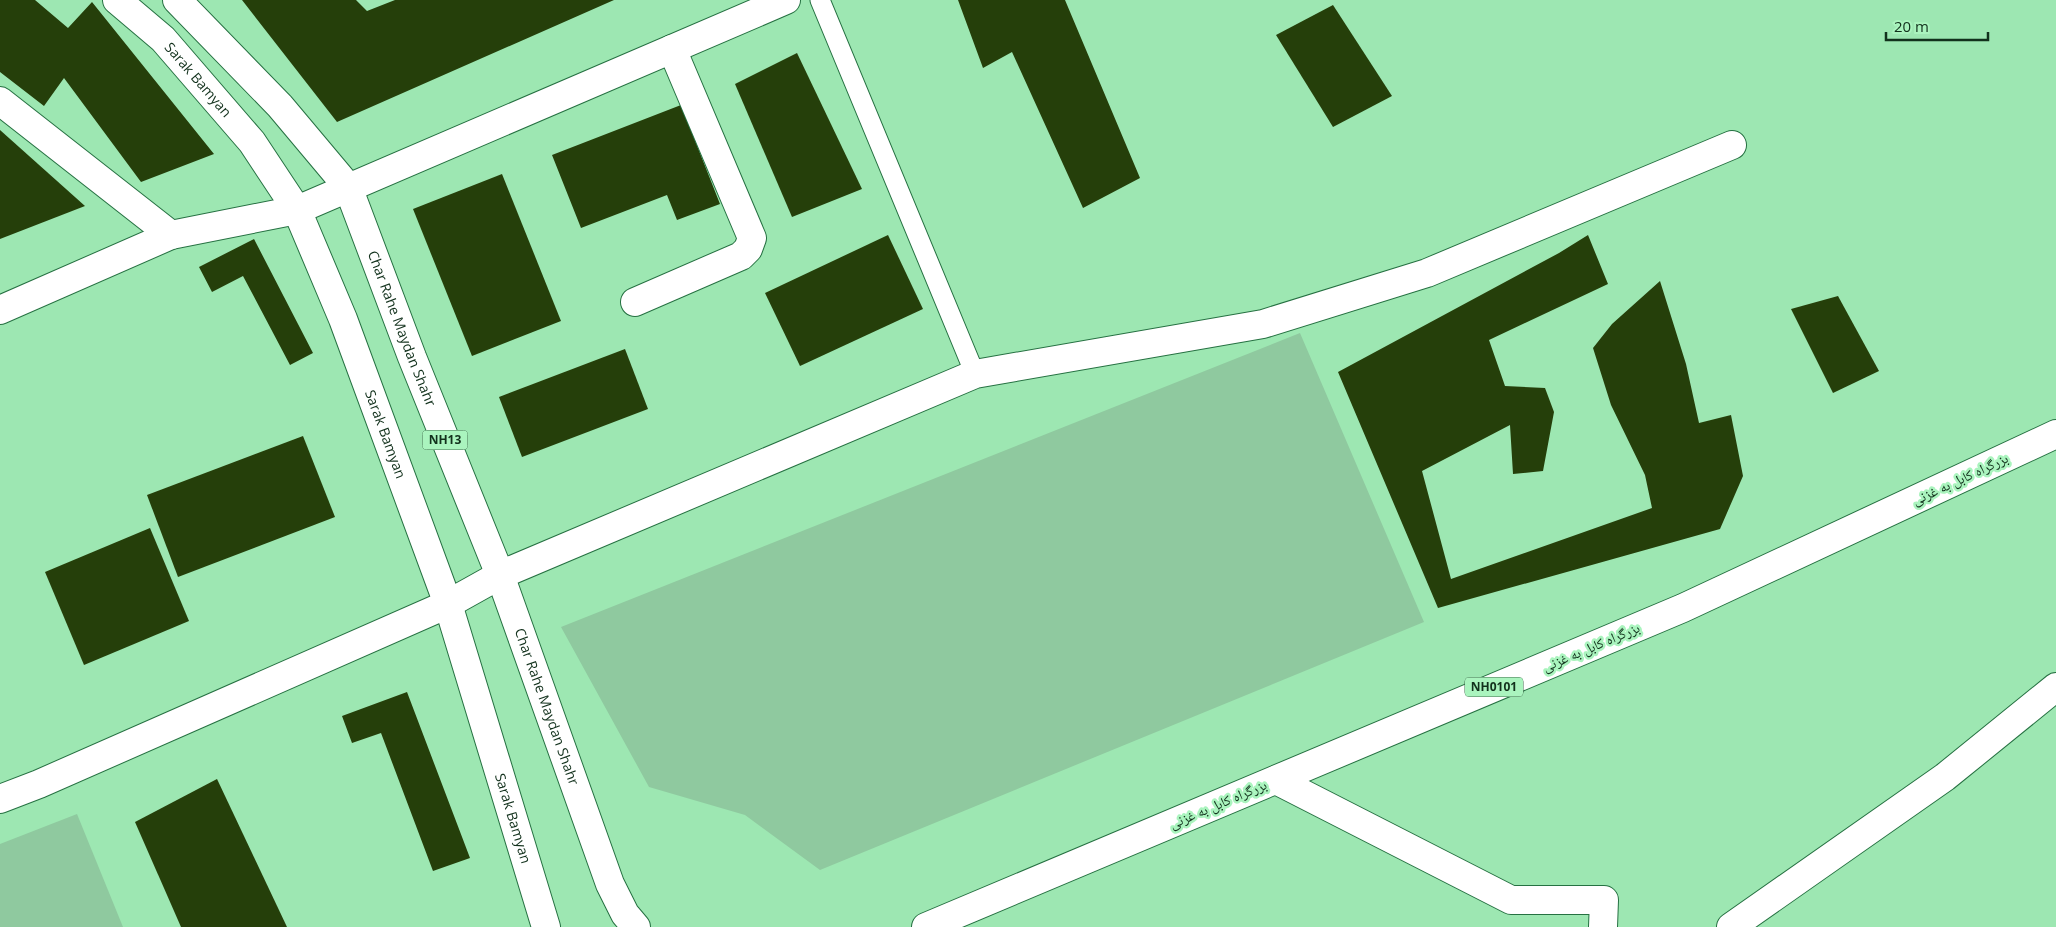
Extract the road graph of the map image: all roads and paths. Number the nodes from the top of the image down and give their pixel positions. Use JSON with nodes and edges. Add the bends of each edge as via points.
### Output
{"nodes":[{"id":1,"x":117,"y":0,"type":"edge"},
{"id":2,"x":177,"y":0,"type":"edge"},
{"id":3,"x":786,"y":0,"type":"edge"},
{"id":4,"x":820,"y":0,"type":"edge"},
{"id":5,"x":672,"y":49,"type":"junction"},
{"id":6,"x":0,"y":101,"type":"edge"},
{"id":7,"x":1732,"y":145,"type":"dead end"},
{"id":8,"x":348,"y":187,"type":"junction"},
{"id":9,"x":297,"y":210,"type":"junction"},
{"id":10,"x":171,"y":235,"type":"junction"},
{"id":11,"x":635,"y":302,"type":"dead end"},
{"id":12,"x":0,"y":310,"type":"edge"},
{"id":13,"x":975,"y":374,"type":"junction"},
{"id":14,"x":2056,"y":434,"type":"edge"},
{"id":15,"x":500,"y":575,"type":"junction"},
{"id":16,"x":448,"y":604,"type":"junction"},
{"id":17,"x":2056,"y":687,"type":"edge"},
{"id":18,"x":1276,"y":780,"type":"junction"},
{"id":19,"x":0,"y":799,"type":"edge"},
{"id":20,"x":937,"y":925,"type":"edge"},
{"id":21,"x":546,"y":927,"type":"edge"},
{"id":22,"x":636,"y":927,"type":"edge"},
{"id":23,"x":1603,"y":927,"type":"edge"},
{"id":24,"x":1731,"y":927,"type":"edge"}],
"edges":[{"from":1,"to":9,"type":"main road","name":"Sarak Bamyan","via":[[163,39],[252,142]]},
{"from":2,"to":8,"type":"main road","name":"Char Rahe Maydan Shahr","number":"NH13","via":[[280,106]]},
{"from":3,"to":5,"type":"main road"},
{"from":4,"to":13,"type":"lane"},
{"from":5,"to":8,"type":"main road"},
{"from":5,"to":11,"type":"main road","via":[[752,238],[741,256]]},
{"from":6,"to":10,"type":"main road"},
{"from":7,"to":13,"type":"main road","via":[[1428,273],[1263,324]]},
{"from":8,"to":9,"type":"main road"},
{"from":8,"to":15,"type":"main road","name":"Char Rahe Maydan Shahr","number":"NH13"},
{"from":9,"to":10,"type":"main road"},
{"from":9,"to":16,"type":"main road","name":"Sarak Bamyan","via":[[343,319]]},
{"from":10,"to":12,"type":"main road"},
{"from":13,"to":15,"type":"main road"},
{"from":14,"to":18,"type":"main road","name":"بزرگراه کابل به غزنی","number":"NH0101","via":[[1683,608]]},
{"from":15,"to":16,"type":"main road"},
{"from":15,"to":22,"type":"main road","name":"Char Rahe Maydan Shahr","number":"NH13","via":[[610,884],[625,914]]},
{"from":16,"to":19,"type":"main road"},
{"from":16,"to":21,"type":"main road","name":"Sarak Bamyan"},
{"from":17,"to":24,"type":"main road","via":[[1945,777]]},
{"from":18,"to":20,"type":"main road","name":"بزرگراه کابل به غزنی","number":"NH0101"},
{"from":18,"to":23,"type":"main road","via":[[1511,900],[1604,900]]}]}
